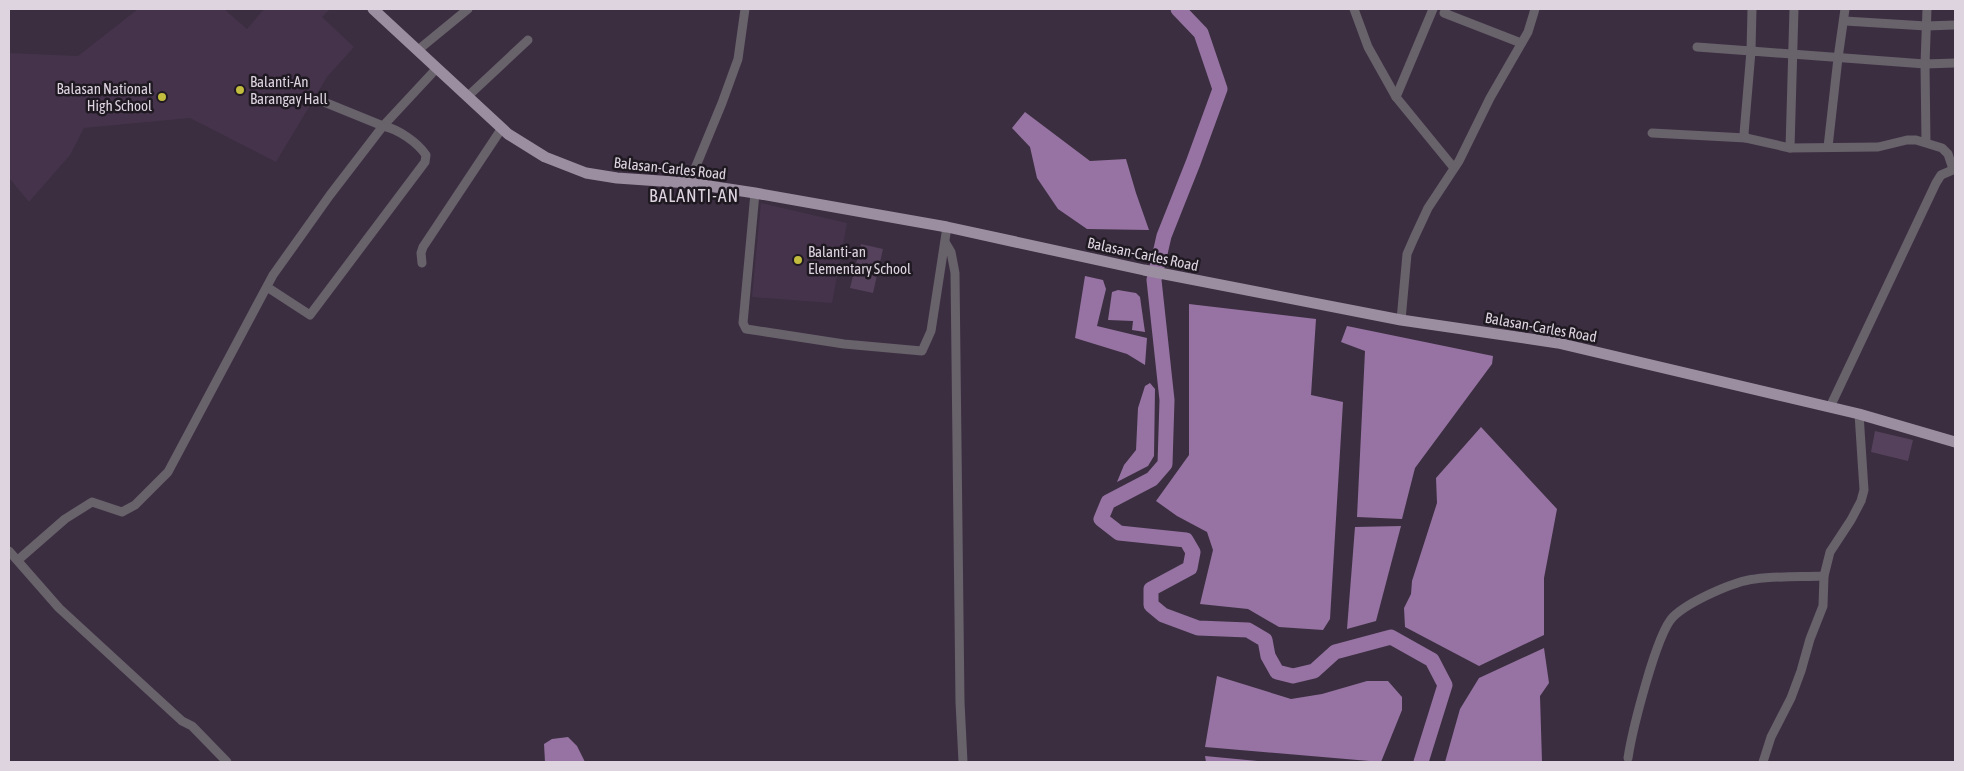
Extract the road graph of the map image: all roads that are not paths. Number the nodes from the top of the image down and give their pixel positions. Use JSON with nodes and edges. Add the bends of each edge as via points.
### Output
{"nodes":[{"id":1,"x":373,"y":9,"type":"edge"},
{"id":2,"x":468,"y":9,"type":"edge"},
{"id":3,"x":745,"y":9,"type":"edge"},
{"id":4,"x":1354,"y":9,"type":"edge"},
{"id":5,"x":1364,"y":9,"type":"edge"},
{"id":6,"x":1433,"y":9,"type":"edge"},
{"id":7,"x":1534,"y":9,"type":"edge"},
{"id":8,"x":1752,"y":9,"type":"edge"},
{"id":9,"x":1794,"y":9,"type":"edge"},
{"id":10,"x":1845,"y":9,"type":"edge"},
{"id":11,"x":1927,"y":9,"type":"edge"},
{"id":12,"x":1445,"y":11,"type":"edge"},
{"id":13,"x":1359,"y":20,"type":"junction"},
{"id":14,"x":1845,"y":21,"type":"junction"},
{"id":15,"x":1926,"y":26,"type":"junction"},
{"id":16,"x":1955,"y":26,"type":"edge"},
{"id":17,"x":528,"y":40,"type":"dead end"},
{"id":18,"x":1522,"y":43,"type":"junction"},
{"id":19,"x":1697,"y":48,"type":"dead end"},
{"id":20,"x":418,"y":50,"type":"junction"},
{"id":21,"x":1751,"y":51,"type":"junction"},
{"id":22,"x":1792,"y":54,"type":"junction"},
{"id":23,"x":1838,"y":58,"type":"junction"},
{"id":24,"x":1955,"y":63,"type":"edge"},
{"id":25,"x":1925,"y":64,"type":"junction"},
{"id":26,"x":437,"y":68,"type":"junction"},
{"id":27,"x":468,"y":97,"type":"junction"},
{"id":28,"x":1396,"y":97,"type":"junction"},
{"id":29,"x":324,"y":102,"type":"dead end"},
{"id":30,"x":384,"y":126,"type":"junction"},
{"id":31,"x":502,"y":128,"type":"junction"},
{"id":32,"x":1652,"y":133,"type":"dead end"},
{"id":33,"x":1746,"y":138,"type":"junction"},
{"id":34,"x":1926,"y":143,"type":"junction"},
{"id":35,"x":1828,"y":147,"type":"junction"},
{"id":36,"x":1790,"y":148,"type":"junction"},
{"id":37,"x":1454,"y":168,"type":"junction"},
{"id":38,"x":1954,"y":169,"type":"edge"},
{"id":39,"x":689,"y":183,"type":"junction"},
{"id":40,"x":755,"y":193,"type":"junction"},
{"id":41,"x":946,"y":227,"type":"junction"},
{"id":42,"x":945,"y":242,"type":"junction"},
{"id":43,"x":422,"y":263,"type":"dead end"},
{"id":44,"x":267,"y":287,"type":"junction"},
{"id":45,"x":1401,"y":320,"type":"junction"},
{"id":46,"x":1830,"y":407,"type":"junction"},
{"id":47,"x":1859,"y":414,"type":"junction"},
{"id":48,"x":1955,"y":442,"type":"edge"},
{"id":49,"x":9,"y":551,"type":"edge"},
{"id":50,"x":18,"y":560,"type":"junction"},
{"id":51,"x":1824,"y":576,"type":"junction"},
{"id":52,"x":1628,"y":758,"type":"dead end"},
{"id":53,"x":227,"y":762,"type":"edge"},
{"id":54,"x":963,"y":762,"type":"edge"},
{"id":55,"x":1763,"y":762,"type":"edge"}],
"edges":[{"from":1,"to":20,"type":"main road","name":"Balasan-Carles Road"},
{"from":2,"to":20,"type":"street"},
{"from":3,"to":39,"type":"street","via":[[738,59]]},
{"from":4,"to":13,"type":"street"},
{"from":5,"to":13,"type":"street"},
{"from":6,"to":12,"type":"street"},
{"from":6,"to":28,"type":"street"},
{"from":7,"to":18,"type":"street"},
{"from":8,"to":21,"type":"street"},
{"from":9,"to":22,"type":"street"},
{"from":10,"to":14,"type":"street"},
{"from":11,"to":15,"type":"street"},
{"from":12,"to":18,"type":"street"},
{"from":13,"to":28,"type":"street","via":[[1368,47]]},
{"from":14,"to":15,"type":"street"},
{"from":14,"to":23,"type":"street"},
{"from":15,"to":16,"type":"street"},
{"from":15,"to":25,"type":"street"},
{"from":17,"to":27,"type":"street"},
{"from":18,"to":37,"type":"street"},
{"from":19,"to":21,"type":"street"},
{"from":20,"to":26,"type":"main road","name":"Balasan-Carles Road"},
{"from":21,"to":22,"type":"street"},
{"from":21,"to":33,"type":"street"},
{"from":22,"to":23,"type":"street"},
{"from":22,"to":36,"type":"street"},
{"from":23,"to":25,"type":"street"},
{"from":23,"to":35,"type":"street"},
{"from":24,"to":25,"type":"street"},
{"from":25,"to":34,"type":"street"},
{"from":26,"to":27,"type":"main road","name":"Balasan-Carles Road"},
{"from":26,"to":30,"type":"street"},
{"from":27,"to":31,"type":"main road","name":"Balasan-Carles Road"},
{"from":28,"to":37,"type":"street"},
{"from":29,"to":30,"type":"street"},
{"from":30,"to":44,"type":"street","via":[[330,195]]},
{"from":30,"to":44,"type":"street","via":[[394,128],[422,149],[426,155],[425,162],[310,315]]},
{"from":31,"to":39,"type":"main road","name":"Balasan-Carles Road","via":[[545,157],[586,173]]},
{"from":31,"to":43,"type":"street","via":[[423,247]]},
{"from":32,"to":33,"type":"street"},
{"from":33,"to":36,"type":"street"},
{"from":34,"to":35,"type":"street","via":[[1907,140],[1878,147]]},
{"from":34,"to":38,"type":"street","via":[[1942,148]]},
{"from":35,"to":36,"type":"street"},
{"from":37,"to":45,"type":"street","via":[[1428,208],[1407,254]]},
{"from":38,"to":46,"type":"street","via":[[1941,175],[1936,183]]},
{"from":39,"to":40,"type":"main road","name":"Balasan-Carles Road"},
{"from":40,"to":41,"type":"main road","name":"Balasan-Carles Road"},
{"from":40,"to":42,"type":"street","via":[[746,329],[844,344],[922,351],[931,332]]},
{"from":41,"to":42,"type":"street"},
{"from":41,"to":45,"type":"main road","name":"Balasan-Carles Road"},
{"from":42,"to":54,"type":"street","via":[[956,273]]},
{"from":44,"to":50,"type":"street","via":[[168,472],[136,505],[122,512],[92,502],[65,519]]},
{"from":45,"to":46,"type":"main road","name":"Balasan-Carles Road","via":[[1558,343]]},
{"from":46,"to":47,"type":"main road","name":"Balasan-Carles Road"},
{"from":47,"to":48,"type":"main road","name":"Balasan-Carles Road"},
{"from":47,"to":51,"type":"street","via":[[1862,501],[1830,552]]},
{"from":49,"to":50,"type":"street"},
{"from":50,"to":53,"type":"street","via":[[59,608],[182,721],[192,726]]},
{"from":51,"to":52,"type":"street","via":[[1754,579],[1718,590],[1672,617],[1646,685]]},
{"from":51,"to":55,"type":"street","via":[[1823,606],[1791,698]]}]}
